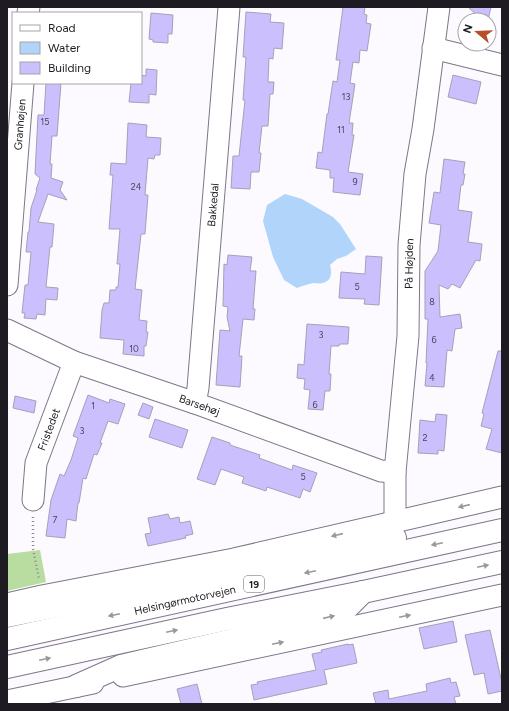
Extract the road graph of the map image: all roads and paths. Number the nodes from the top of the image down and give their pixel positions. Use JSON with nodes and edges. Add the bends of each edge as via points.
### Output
{"nodes":[{"id":1,"x":229,"y":7,"type":"edge"},
{"id":2,"x":439,"y":7,"type":"edge"},
{"id":3,"x":433,"y":48,"type":"junction"},
{"id":4,"x":502,"y":65,"type":"edge"},
{"id":5,"x":23,"y":84,"type":"edge"},
{"id":6,"x":7,"y":285,"type":"edge"},
{"id":7,"x":7,"y":330,"type":"edge"},
{"id":8,"x":74,"y":362,"type":"junction"},
{"id":9,"x":195,"y":403,"type":"junction"},
{"id":10,"x":395,"y":472,"type":"junction"},
{"id":11,"x":502,"y":497,"type":"edge"},
{"id":12,"x":33,"y":500,"type":"joint"},
{"id":13,"x":502,"y":516,"type":"edge"},
{"id":14,"x":395,"y":521,"type":"junction"},
{"id":15,"x":502,"y":530,"type":"edge"},
{"id":16,"x":502,"y":562,"type":"edge"},
{"id":17,"x":362,"y":592,"type":"junction"},
{"id":18,"x":502,"y":595,"type":"edge"},
{"id":19,"x":42,"y":596,"type":"junction"},
{"id":20,"x":7,"y":604,"type":"edge"},
{"id":21,"x":7,"y":616,"type":"edge"},
{"id":22,"x":7,"y":639,"type":"edge"},
{"id":23,"x":7,"y":667,"type":"edge"},
{"id":24,"x":76,"y":686,"type":"junction"},
{"id":25,"x":7,"y":701,"type":"edge"}],
"edges":[{"from":1,"to":9,"type":"street","name":"Bakkedal"},
{"from":2,"to":3,"type":"street","name":"På Højden"},
{"from":3,"to":4,"type":"street"},
{"from":3,"to":10,"type":"street","name":"På Højden","via":[[415,174],[409,245],[408,336]]},
{"from":5,"to":6,"type":"street","name":"Granhøjen"},
{"from":7,"to":8,"type":"street","name":"Barsehøj"},
{"from":8,"to":9,"type":"street","name":"Barsehøj"},
{"from":8,"to":12,"type":"street","name":"Fristedet","via":[[36,464]]},
{"from":9,"to":10,"type":"street","name":"Barsehøj","via":[[381,471]]},
{"from":10,"to":14,"type":"street","name":"På Højden"},
{"from":11,"to":14,"type":"street","one_way":true},
{"from":12,"to":19,"type":"path","via":[[34,549]]},
{"from":13,"to":21,"type":"highway"},
{"from":14,"to":19,"type":"street","one_way":true,"via":[[234,559]]},
{"from":15,"to":22,"type":"highway","name":"Helsingørmotorvejen","number":"19","one_way":true},
{"from":17,"to":16,"type":"highway","one_way":true},
{"from":23,"to":17,"type":"highway","one_way":true},
{"from":24,"to":17,"type":"highway","one_way":true,"via":[[121,666],[340,614]]},
{"from":24,"to":18,"type":"street","one_way":true},
{"from":19,"to":20,"type":"street"},
{"from":24,"to":25,"type":"street"}]}
